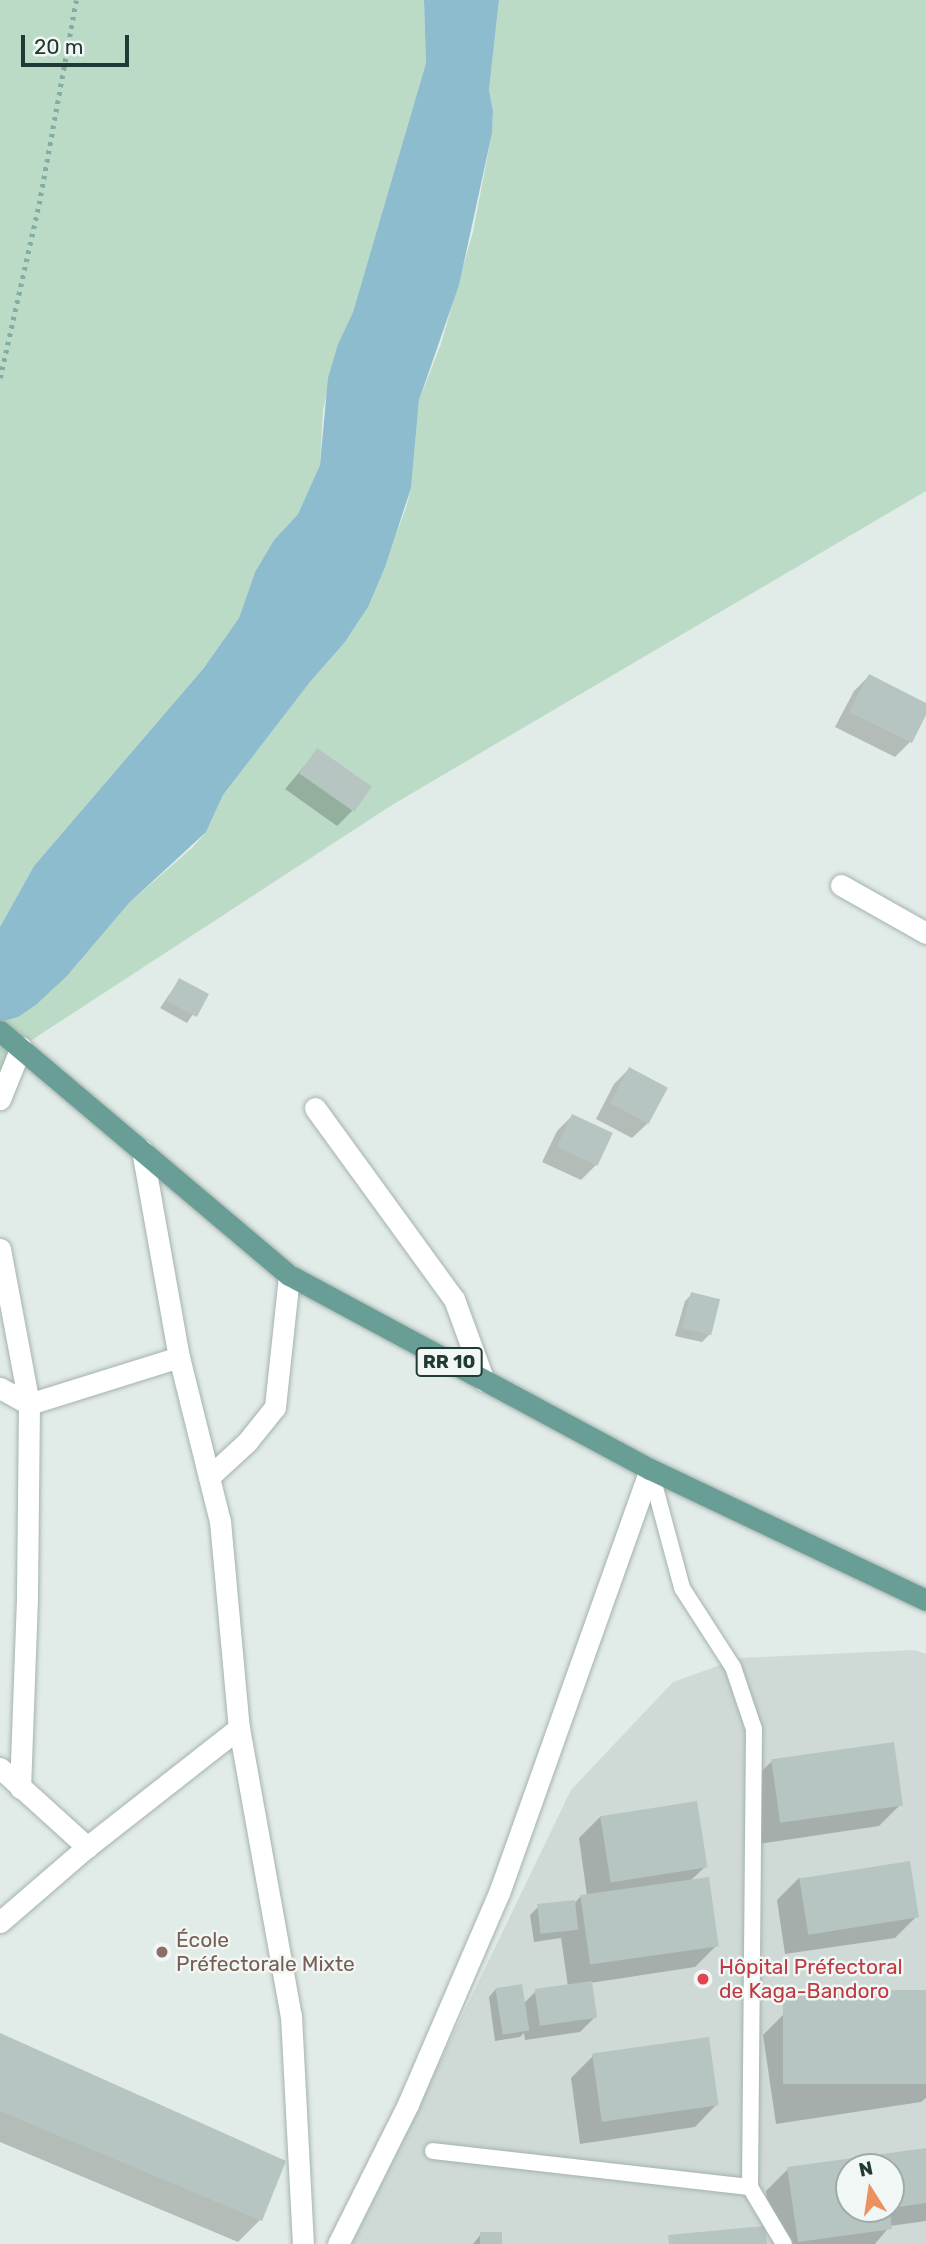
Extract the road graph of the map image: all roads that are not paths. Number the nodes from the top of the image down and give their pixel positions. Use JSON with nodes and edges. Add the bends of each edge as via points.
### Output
{"nodes":[{"id":1,"x":841,"y":885,"type":"dead end"},
{"id":2,"x":926,"y":933,"type":"edge"},
{"id":3,"x":0,"y":1031,"type":"edge"},
{"id":4,"x":21,"y":1047,"type":"junction"},
{"id":5,"x":0,"y":1099,"type":"edge"},
{"id":6,"x":315,"y":1108,"type":"dead end"},
{"id":7,"x":142,"y":1150,"type":"junction"},
{"id":8,"x":0,"y":1250,"type":"edge"},
{"id":9,"x":289,"y":1275,"type":"junction"},
{"id":10,"x":179,"y":1357,"type":"junction"},
{"id":11,"x":484,"y":1381,"type":"junction"},
{"id":12,"x":0,"y":1388,"type":"edge"},
{"id":13,"x":29,"y":1404,"type":"junction"},
{"id":14,"x":650,"y":1469,"type":"junction"},
{"id":15,"x":209,"y":1477,"type":"junction"},
{"id":16,"x":926,"y":1600,"type":"edge"},
{"id":17,"x":239,"y":1728,"type":"junction"},
{"id":18,"x":0,"y":1768,"type":"edge"},
{"id":19,"x":20,"y":1788,"type":"junction"},
{"id":20,"x":87,"y":1847,"type":"junction"},
{"id":21,"x":0,"y":1922,"type":"edge"},
{"id":22,"x":433,"y":2151,"type":"dead end"},
{"id":23,"x":750,"y":2187,"type":"junction"},
{"id":24,"x":303,"y":2244,"type":"edge"},
{"id":25,"x":338,"y":2244,"type":"edge"},
{"id":26,"x":784,"y":2244,"type":"edge"}],
"edges":[{"from":1,"to":2,"type":"street"},
{"from":3,"to":4,"type":"main road","number":"RR 10"},
{"from":4,"to":5,"type":"street"},
{"from":4,"to":7,"type":"main road","number":"RR 10"},
{"from":6,"to":11,"type":"street","via":[[454,1299]]},
{"from":7,"to":9,"type":"main road","number":"RR 10"},
{"from":7,"to":10,"type":"street"},
{"from":8,"to":13,"type":"street"},
{"from":9,"to":11,"type":"main road","number":"RR 10"},
{"from":9,"to":15,"type":"street","via":[[275,1407],[247,1442]]},
{"from":10,"to":13,"type":"street"},
{"from":10,"to":15,"type":"street"},
{"from":11,"to":14,"type":"main road","number":"RR 10"},
{"from":12,"to":13,"type":"street"},
{"from":13,"to":19,"type":"street"},
{"from":14,"to":16,"type":"main road","number":"RR 10"},
{"from":14,"to":23,"type":"lane","via":[[682,1588],[733,1667],[754,1729]]},
{"from":14,"to":25,"type":"street","via":[[499,1893],[408,2104]]},
{"from":15,"to":17,"type":"street","via":[[220,1521]]},
{"from":17,"to":20,"type":"street"},
{"from":17,"to":24,"type":"street","via":[[291,2016]]},
{"from":18,"to":19,"type":"street"},
{"from":19,"to":20,"type":"street"},
{"from":20,"to":21,"type":"street"},
{"from":22,"to":23,"type":"lane"},
{"from":23,"to":26,"type":"lane"}]}
